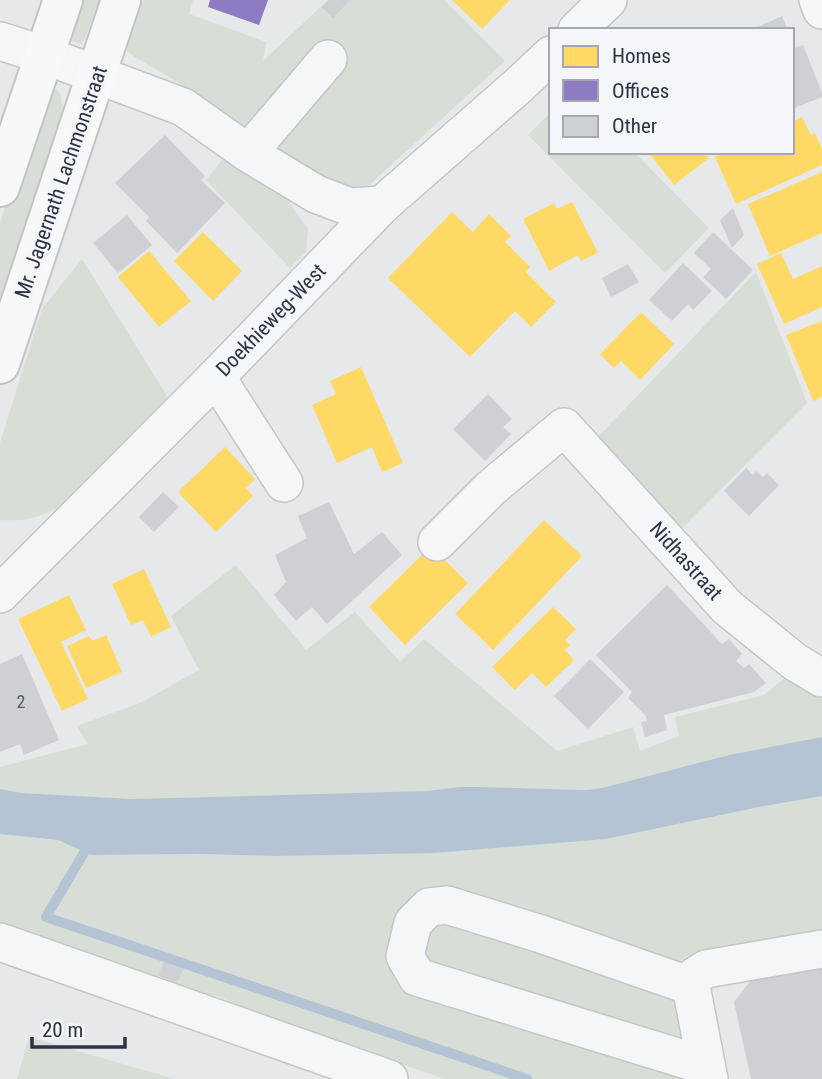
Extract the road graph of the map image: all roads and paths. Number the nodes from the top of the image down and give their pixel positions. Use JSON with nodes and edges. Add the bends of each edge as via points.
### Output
{"nodes":[{"id":1,"x":63,"y":0,"type":"edge"},
{"id":2,"x":121,"y":0,"type":"edge"},
{"id":3,"x":608,"y":0,"type":"edge"},
{"id":4,"x":818,"y":0,"type":"edge"},
{"id":5,"x":822,"y":10,"type":"edge"},
{"id":6,"x":579,"y":28,"type":"edge"},
{"id":7,"x":0,"y":41,"type":"edge"},
{"id":8,"x":44,"y":55,"type":"junction"},
{"id":9,"x":549,"y":57,"type":"edge"},
{"id":10,"x":328,"y":59,"type":"dead end"},
{"id":11,"x":97,"y":74,"type":"junction"},
{"id":12,"x":248,"y":153,"type":"junction"},
{"id":13,"x":0,"y":187,"type":"edge"},
{"id":14,"x":382,"y":205,"type":"junction"},
{"id":15,"x":0,"y":364,"type":"edge"},
{"id":16,"x":216,"y":377,"type":"junction"},
{"id":17,"x":284,"y":483,"type":"dead end"},
{"id":18,"x":437,"y":542,"type":"dead end"},
{"id":19,"x":0,"y":594,"type":"edge"},
{"id":20,"x":822,"y":678,"type":"edge"},
{"id":21,"x":0,"y":942,"type":"edge"},
{"id":22,"x":822,"y":949,"type":"edge"},
{"id":23,"x":691,"y":986,"type":"junction"},
{"id":24,"x":707,"y":1073,"type":"edge"},
{"id":25,"x":389,"y":1079,"type":"edge"}],
"edges":[{"from":1,"to":8,"type":"main road"},
{"from":2,"to":11,"type":"main road","name":"Mr. Jagernath Lachmonstraat"},
{"from":3,"to":6,"type":"street"},
{"from":4,"to":5,"type":"street"},
{"from":7,"to":8,"type":"street"},
{"from":8,"to":11,"type":"street"},
{"from":8,"to":13,"type":"main road"},
{"from":9,"to":14,"type":"street","name":"Doekhieweg-West"},
{"from":10,"to":12,"type":"street"},
{"from":11,"to":12,"type":"street","via":[[183,107]]},
{"from":11,"to":15,"type":"main road","name":"Mr. Jagernath Lachmonstraat"},
{"from":12,"to":14,"type":"street","via":[[316,194],[350,207]]},
{"from":14,"to":16,"type":"street","name":"Doekhieweg-West"},
{"from":16,"to":17,"type":"street"},
{"from":16,"to":19,"type":"street","name":"Doekhieweg-West"},
{"from":18,"to":20,"type":"street","name":"Nidhastraat","via":[[491,488],[565,427],[727,607]]},
{"from":21,"to":25,"type":"street"},
{"from":22,"to":23,"type":"street","via":[[706,969],[695,976]]},
{"from":23,"to":24,"type":"street"},
{"from":23,"to":24,"type":"street","via":[[447,905],[429,907],[413,923],[405,956],[417,977]]}]}
